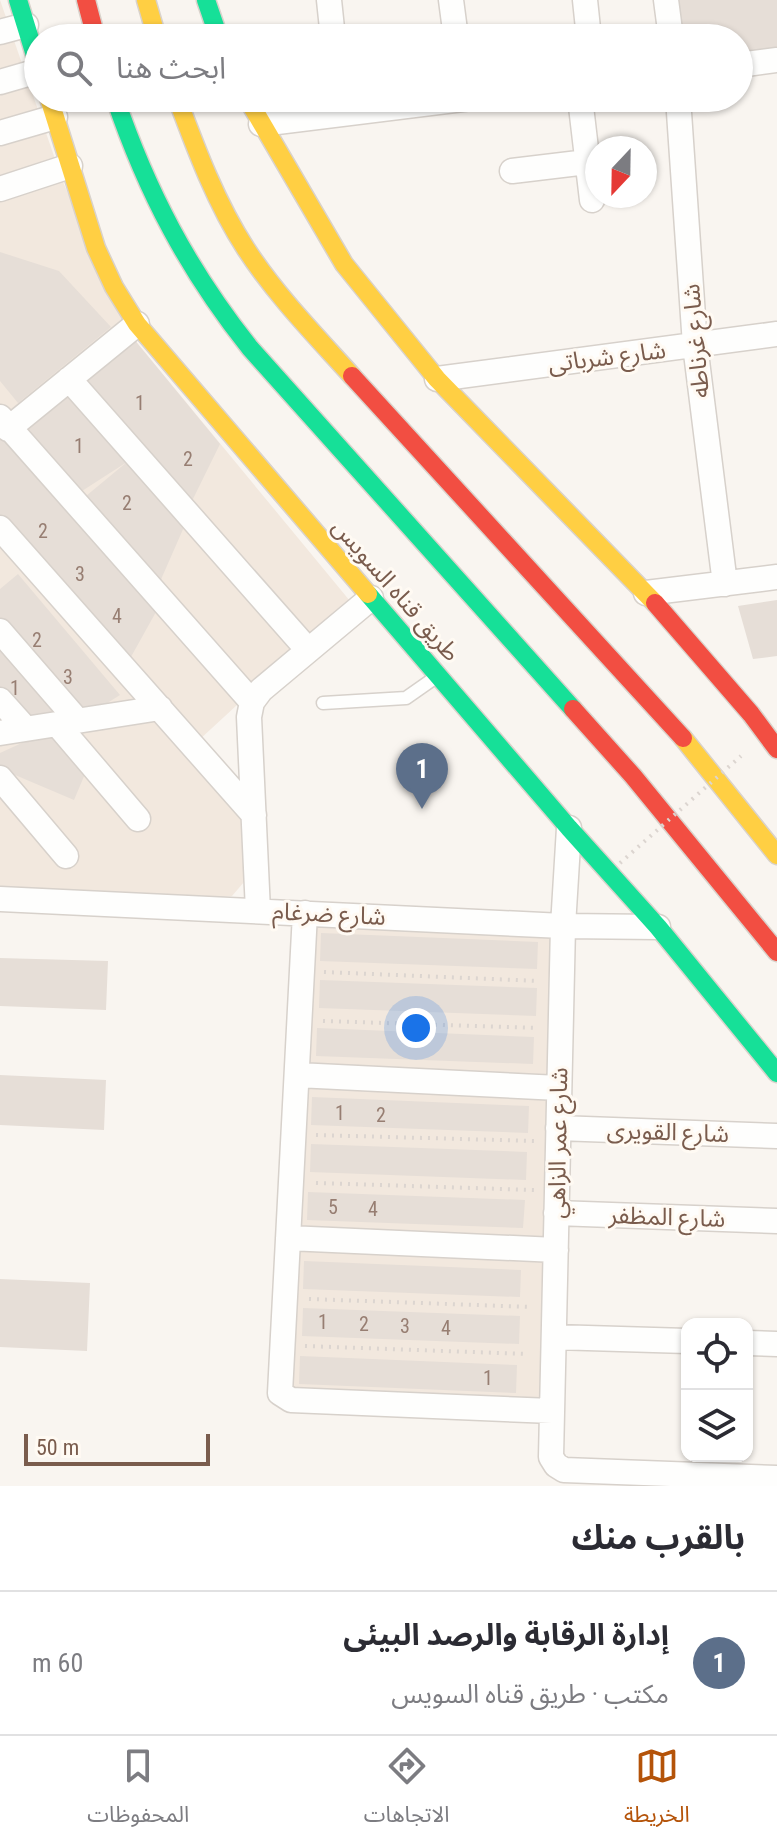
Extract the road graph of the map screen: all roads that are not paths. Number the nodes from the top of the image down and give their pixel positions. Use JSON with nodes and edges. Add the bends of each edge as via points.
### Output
{"nodes":[{"id":1,"x":18,"y":0,"type":"edge"},
{"id":2,"x":86,"y":0,"type":"edge"},
{"id":3,"x":146,"y":0,"type":"edge"},
{"id":4,"x":206,"y":0,"type":"edge"},
{"id":5,"x":329,"y":0,"type":"edge"},
{"id":6,"x":451,"y":0,"type":"edge"},
{"id":7,"x":585,"y":0,"type":"edge"},
{"id":8,"x":666,"y":0,"type":"edge"},
{"id":9,"x":26,"y":24,"type":"edge"},
{"id":10,"x":92,"y":24,"type":"edge"},
{"id":11,"x":153,"y":24,"type":"edge"},
{"id":12,"x":214,"y":24,"type":"edge"},
{"id":13,"x":332,"y":24,"type":"edge"},
{"id":14,"x":454,"y":24,"type":"edge"},
{"id":15,"x":588,"y":24,"type":"edge"},
{"id":16,"x":669,"y":24,"type":"edge"},
{"id":17,"x":24,"y":26,"type":"edge"},
{"id":18,"x":0,"y":32,"type":"edge"},
{"id":19,"x":777,"y":60,"type":"edge"},
{"id":20,"x":753,"y":63,"type":"edge"},
{"id":21,"x":24,"y":73,"type":"edge"},
{"id":22,"x":0,"y":82,"type":"edge"},
{"id":23,"x":42,"y":112,"type":"edge"},
{"id":24,"x":54,"y":112,"type":"edge"},
{"id":25,"x":121,"y":112,"type":"edge"},
{"id":26,"x":182,"y":112,"type":"edge"},
{"id":27,"x":255,"y":112,"type":"edge"},
{"id":28,"x":314,"y":112,"type":"edge"},
{"id":29,"x":582,"y":112,"type":"edge"},
{"id":30,"x":679,"y":112,"type":"edge"},
{"id":31,"x":261,"y":124,"type":"junction"},
{"id":32,"x":0,"y":133,"type":"edge"},
{"id":33,"x":585,"y":144,"type":"edge"},
{"id":34,"x":585,"y":162,"type":"edge"},
{"id":35,"x":70,"y":166,"type":"junction"},
{"id":36,"x":512,"y":171,"type":"dead end"},
{"id":37,"x":0,"y":189,"type":"edge"},
{"id":38,"x":137,"y":324,"type":"junction"},
{"id":39,"x":777,"y":334,"type":"edge"},
{"id":40,"x":695,"y":345,"type":"junction"},
{"id":41,"x":69,"y":379,"type":"junction"},
{"id":42,"x":437,"y":379,"type":"junction"},
{"id":43,"x":4,"y":423,"type":"edge"},
{"id":44,"x":0,"y":528,"type":"edge"},
{"id":45,"x":777,"y":577,"type":"edge"},
{"id":46,"x":725,"y":584,"type":"junction"},
{"id":47,"x":646,"y":593,"type":"junction"},
{"id":48,"x":371,"y":598,"type":"junction"},
{"id":49,"x":0,"y":631,"type":"edge"},
{"id":50,"x":308,"y":650,"type":"junction"},
{"id":51,"x":438,"y":675,"type":"junction"},
{"id":52,"x":0,"y":700,"type":"edge"},
{"id":53,"x":252,"y":702,"type":"junction"},
{"id":54,"x":323,"y":703,"type":"dead end"},
{"id":55,"x":160,"y":708,"type":"junction"},
{"id":56,"x":67,"y":722,"type":"junction"},
{"id":57,"x":26,"y":729,"type":"junction"},
{"id":58,"x":0,"y":733,"type":"edge"},
{"id":59,"x":777,"y":749,"type":"edge"},
{"id":60,"x":0,"y":778,"type":"edge"},
{"id":61,"x":254,"y":815,"type":"junction"},
{"id":62,"x":138,"y":819,"type":"dead end"},
{"id":63,"x":569,"y":828,"type":"junction"},
{"id":64,"x":777,"y":855,"type":"edge"},
{"id":65,"x":66,"y":856,"type":"dead end"},
{"id":66,"x":0,"y":899,"type":"edge"},
{"id":67,"x":258,"y":911,"type":"junction"},
{"id":68,"x":305,"y":913,"type":"junction"},
{"id":69,"x":563,"y":926,"type":"junction"},
{"id":70,"x":658,"y":927,"type":"junction"},
{"id":71,"x":777,"y":952,"type":"edge"},
{"id":72,"x":777,"y":1073,"type":"edge"},
{"id":73,"x":297,"y":1075,"type":"junction"},
{"id":74,"x":559,"y":1088,"type":"junction"},
{"id":75,"x":558,"y":1135,"type":"junction"},
{"id":76,"x":777,"y":1136,"type":"edge"},
{"id":77,"x":557,"y":1202,"type":"junction"},
{"id":78,"x":777,"y":1221,"type":"edge"},
{"id":79,"x":288,"y":1238,"type":"junction"},
{"id":80,"x":556,"y":1250,"type":"junction"},
{"id":81,"x":681,"y":1341,"type":"edge"},
{"id":82,"x":753,"y":1343,"type":"edge"},
{"id":83,"x":777,"y":1344,"type":"edge"},
{"id":84,"x":553,"y":1346,"type":"junction"},
{"id":85,"x":552,"y":1411,"type":"junction"},
{"id":86,"x":777,"y":1478,"type":"edge"}],
"edges":[{"from":1,"to":9,"type":"main road"},
{"from":2,"to":10,"type":"main road"},
{"from":3,"to":11,"type":"main road"},
{"from":4,"to":12,"type":"main road"},
{"from":5,"to":13,"type":"street"},
{"from":6,"to":14,"type":"street"},
{"from":7,"to":15,"type":"street"},
{"from":8,"to":16,"type":"street"},
{"from":17,"to":18,"type":"street"},
{"from":19,"to":20,"type":"street"},
{"from":21,"to":22,"type":"street"},
{"from":23,"to":32,"type":"street"},
{"from":24,"to":35,"type":"main road","name":"طريق قناه السويس"},
{"from":25,"to":71,"type":"main road","via":[[177,239],[205,289],[250,348],[633,776]]},
{"from":26,"to":64,"type":"main road","via":[[203,167],[245,248],[295,314],[678,731]]},
{"from":27,"to":31,"type":"main road"},
{"from":28,"to":31,"type":"street"},
{"from":29,"to":33,"type":"street"},
{"from":30,"to":40,"type":"street","name":"شارع غرناطه"},
{"from":31,"to":42,"type":"main road","via":[[344,264]]},
{"from":34,"to":36,"type":"street"},
{"from":35,"to":37,"type":"street"},
{"from":35,"to":38,"type":"main road","name":"طريق قناه السويس","via":[[96,248]]},
{"from":38,"to":41,"type":"street"},
{"from":38,"to":48,"type":"main road","name":"طريق قناه السويس"},
{"from":39,"to":40,"type":"street","name":"شارع شرباتى"},
{"from":40,"to":42,"type":"street","name":"شارع شرباتى"},
{"from":40,"to":46,"type":"street","name":"شارع غرناطه"},
{"from":41,"to":43,"type":"street"},
{"from":41,"to":50,"type":"street"},
{"from":42,"to":47,"type":"main road"},
{"from":43,"to":53,"type":"street"},
{"from":44,"to":55,"type":"street"},
{"from":45,"to":46,"type":"street"},
{"from":46,"to":47,"type":"street"},
{"from":47,"to":59,"type":"main road"},
{"from":48,"to":50,"type":"street"},
{"from":48,"to":51,"type":"main road","name":"طريق قناه السويس"},
{"from":49,"to":56,"type":"street"},
{"from":50,"to":53,"type":"street"},
{"from":51,"to":54,"type":"lane","via":[[406,698]]},
{"from":51,"to":63,"type":"main road","name":"طريق قناه السويس"},
{"from":52,"to":57,"type":"street"},
{"from":53,"to":61,"type":"street"},
{"from":55,"to":56,"type":"street"},
{"from":55,"to":61,"type":"street"},
{"from":56,"to":57,"type":"street"},
{"from":56,"to":62,"type":"street"},
{"from":57,"to":58,"type":"street"},
{"from":60,"to":65,"type":"street"},
{"from":61,"to":67,"type":"street"},
{"from":63,"to":69,"type":"street","name":"شارع عمر الزاهي"},
{"from":63,"to":70,"type":"main road","name":"طريق قناه السويس"},
{"from":66,"to":67,"type":"street","name":"شارع ضرغام"},
{"from":67,"to":68,"type":"street","name":"شارع ضرغام"},
{"from":68,"to":69,"type":"street","name":"شارع ضرغام"},
{"from":68,"to":73,"type":"street"},
{"from":69,"to":70,"type":"street","name":"شارع ضرغام"},
{"from":69,"to":74,"type":"street","name":"شارع عمر الزاهي"},
{"from":70,"to":72,"type":"main road","name":"طريق قناه السويس"},
{"from":73,"to":74,"type":"street"},
{"from":73,"to":79,"type":"street"},
{"from":74,"to":75,"type":"street","name":"شارع عمر الزاهي"},
{"from":75,"to":76,"type":"street","name":"شارع القويرى"},
{"from":75,"to":77,"type":"street","name":"شارع عمر الزاهي"},
{"from":77,"to":78,"type":"street","name":"شارع المظفر"},
{"from":77,"to":80,"type":"street","name":"شارع عمر الزاهي"},
{"from":79,"to":80,"type":"street"},
{"from":79,"to":85,"type":"street","via":[[280,1393],[291,1400]]},
{"from":80,"to":84,"type":"street","name":"شارع عمر الزاهي"},
{"from":81,"to":84,"type":"street"},
{"from":82,"to":83,"type":"street"},
{"from":84,"to":85,"type":"street","name":"شارع عمر الزاهي"},
{"from":85,"to":86,"type":"street","name":"شارع عمر الزاهي","via":[[551,1457],[564,1470]]}]}
